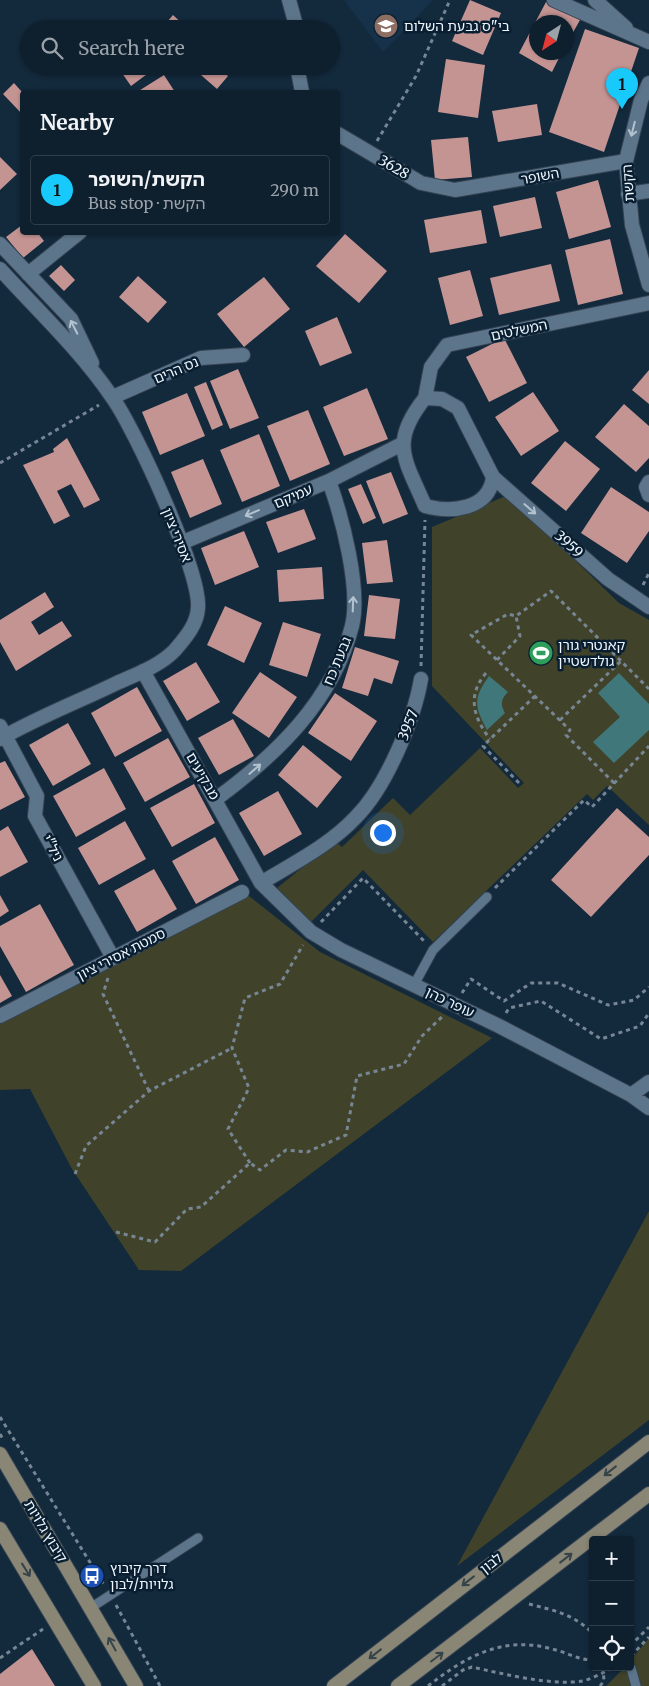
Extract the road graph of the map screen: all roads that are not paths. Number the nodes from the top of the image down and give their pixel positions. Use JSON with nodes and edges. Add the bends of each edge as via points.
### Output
{"nodes":[{"id":1,"x":289,"y":0,"type":"edge"},
{"id":2,"x":554,"y":0,"type":"edge"},
{"id":3,"x":596,"y":0,"type":"edge"},
{"id":4,"x":295,"y":20,"type":"edge"},
{"id":5,"x":634,"y":36,"type":"junction"},
{"id":6,"x":649,"y":42,"type":"edge"},
{"id":7,"x":299,"y":75,"type":"edge"},
{"id":8,"x":649,"y":83,"type":"edge"},
{"id":9,"x":302,"y":90,"type":"edge"},
{"id":10,"x":340,"y":135,"type":"edge"},
{"id":11,"x":626,"y":161,"type":"junction"},
{"id":12,"x":455,"y":190,"type":"joint"},
{"id":13,"x":649,"y":191,"type":"edge"},
{"id":14,"x":628,"y":194,"type":"junction"},
{"id":15,"x":76,"y":235,"type":"edge"},
{"id":16,"x":0,"y":244,"type":"edge"},
{"id":17,"x":0,"y":269,"type":"edge"},
{"id":18,"x":28,"y":274,"type":"junction"},
{"id":19,"x":649,"y":285,"type":"edge"},
{"id":20,"x":649,"y":303,"type":"edge"},
{"id":21,"x":242,"y":356,"type":"dead end"},
{"id":22,"x":104,"y":386,"type":"junction"},
{"id":23,"x":113,"y":397,"type":"junction"},
{"id":24,"x":425,"y":398,"type":"junction"},
{"id":25,"x":402,"y":444,"type":"junction"},
{"id":26,"x":493,"y":477,"type":"junction"},
{"id":27,"x":329,"y":481,"type":"junction"},
{"id":28,"x":649,"y":482,"type":"edge"},
{"id":29,"x":649,"y":495,"type":"edge"},
{"id":30,"x":181,"y":543,"type":"junction"},
{"id":31,"x":649,"y":607,"type":"edge"},
{"id":32,"x":143,"y":671,"type":"junction"},
{"id":33,"x":421,"y":679,"type":"road end"},
{"id":34,"x":2,"y":734,"type":"edge"},
{"id":35,"x":216,"y":799,"type":"junction"},
{"id":36,"x":261,"y":883,"type":"junction"},
{"id":37,"x":242,"y":892,"type":"dead end"},
{"id":38,"x":487,"y":897,"type":"road end"},
{"id":39,"x":112,"y":958,"type":"junction"},
{"id":40,"x":414,"y":985,"type":"junction"},
{"id":41,"x":0,"y":1016,"type":"edge"},
{"id":42,"x":649,"y":1082,"type":"edge"},
{"id":43,"x":631,"y":1096,"type":"junction"},
{"id":44,"x":649,"y":1108,"type":"edge"},
{"id":45,"x":649,"y":1442,"type":"edge"},
{"id":46,"x":0,"y":1454,"type":"edge"},
{"id":47,"x":649,"y":1494,"type":"edge"},
{"id":48,"x":0,"y":1529,"type":"edge"},
{"id":49,"x":198,"y":1538,"type":"dead end"},
{"id":50,"x":92,"y":1607,"type":"junction"},
{"id":51,"x":632,"y":1671,"type":"edge"},
{"id":52,"x":94,"y":1686,"type":"edge"},
{"id":53,"x":136,"y":1686,"type":"edge"},
{"id":54,"x":334,"y":1686,"type":"edge"},
{"id":55,"x":398,"y":1686,"type":"edge"},
{"id":56,"x":636,"y":1686,"type":"edge"}],
"edges":[{"from":1,"to":4,"type":"street"},
{"from":2,"to":5,"type":"street"},
{"from":3,"to":5,"type":"street"},
{"from":5,"to":6,"type":"street"},
{"from":7,"to":9,"type":"street"},
{"from":8,"to":11,"type":"street","name":"הקשת","one_way":true,"via":[[641,100]]},
{"from":10,"to":12,"type":"street","name":"3628","via":[[421,183]]},
{"from":11,"to":12,"type":"street","name":"השופר"},
{"from":11,"to":14,"type":"street","name":"הקשת"},
{"from":13,"to":14,"type":"street"},
{"from":14,"to":19,"type":"street","name":"הקשת","via":[[632,225]]},
{"from":15,"to":18,"type":"street"},
{"from":16,"to":18,"type":"street"},
{"from":17,"to":22,"type":"street","name":"אסירי ציון"},
{"from":22,"to":18,"type":"street","one_way":true,"via":[[71,319]]},
{"from":20,"to":24,"type":"street","name":"המשלטים","via":[[447,345],[431,367]]},
{"from":21,"to":23,"type":"street","name":"נס הרים","via":[[201,358]]},
{"from":22,"to":23,"type":"street","name":"אסירי ציון"},
{"from":23,"to":30,"type":"street","name":"אסירי ציון","via":[[136,439]]},
{"from":24,"to":25,"type":"street","via":[[410,416]]},
{"from":24,"to":26,"type":"street","via":[[442,399],[458,408]]},
{"from":25,"to":26,"type":"street","via":[[407,465],[425,506],[457,510],[471,505],[485,496]]},
{"from":25,"to":27,"type":"street","name":"עמיקם"},
{"from":26,"to":31,"type":"street","name":"3959","one_way":true,"via":[[608,579]]},
{"from":27,"to":30,"type":"street","name":"עמיקם","one_way":true},
{"from":35,"to":27,"type":"street","name":"גבעת כח","one_way":true,"via":[[279,748],[308,713],[329,684],[352,625],[350,564],[339,510]]},
{"from":28,"to":29,"type":"street","via":[[646,488]]},
{"from":30,"to":32,"type":"street","name":"אסירי ציון","via":[[197,588],[198,609],[191,631],[173,652]]},
{"from":32,"to":34,"type":"street","name":"אסירי ציון"},
{"from":32,"to":35,"type":"street","name":"מבקיעים"},
{"from":33,"to":36,"type":"street","name":"3957","via":[[417,704],[400,745],[378,787],[357,817],[323,845]]},
{"from":34,"to":39,"type":"street","name":"ניל\"י","via":[[37,796],[36,816]]},
{"from":35,"to":36,"type":"street","name":"מבקיעים"},
{"from":36,"to":40,"type":"street","name":"עופר כהן","via":[[311,932]]},
{"from":37,"to":39,"type":"street","name":"סמטת אסירי ציון"},
{"from":38,"to":40,"type":"lane","via":[[433,950]]},
{"from":39,"to":41,"type":"street","name":"סמטת אסירי ציון"},
{"from":40,"to":43,"type":"street","name":"עופר כהן"},
{"from":42,"to":43,"type":"street"},
{"from":43,"to":44,"type":"street","name":"עופר כהן"},
{"from":45,"to":54,"type":"main road","name":"לבון","one_way":true},
{"from":46,"to":50,"type":"main road","name":"קיבוץ גלויות"},
{"from":55,"to":47,"type":"main road","one_way":true},
{"from":48,"to":52,"type":"main road","one_way":true},
{"from":49,"to":50,"type":"lane"},
{"from":53,"to":50,"type":"main road","name":"קיבוץ גלויות","one_way":true},
{"from":51,"to":56,"type":"lane"}]}
